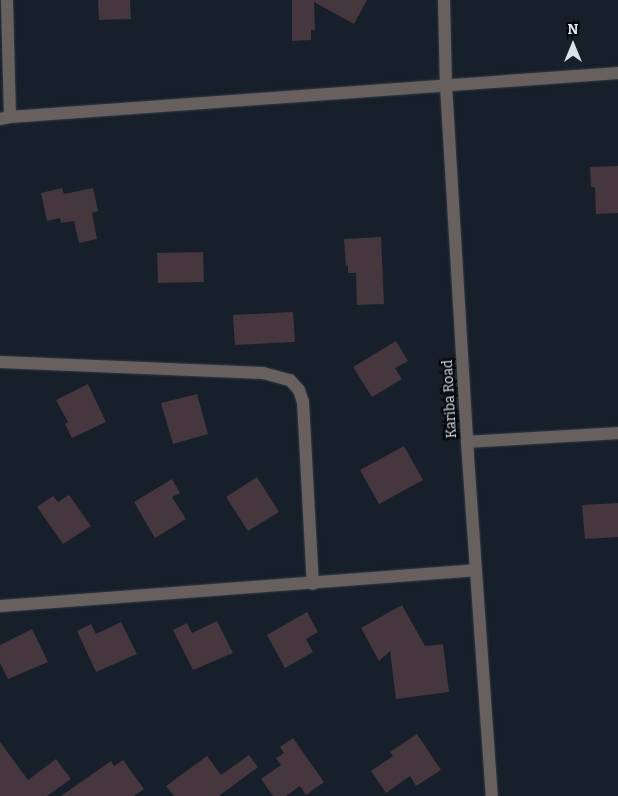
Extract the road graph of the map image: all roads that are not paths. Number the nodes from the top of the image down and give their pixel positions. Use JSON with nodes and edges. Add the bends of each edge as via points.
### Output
{"nodes":[{"id":1,"x":7,"y":0,"type":"edge"},
{"id":2,"x":444,"y":0,"type":"edge"},
{"id":3,"x":618,"y":73,"type":"edge"},
{"id":4,"x":446,"y":85,"type":"junction"},
{"id":5,"x":5,"y":118,"type":"edge"},
{"id":6,"x":0,"y":362,"type":"edge"},
{"id":7,"x":618,"y":433,"type":"edge"},
{"id":8,"x":467,"y":442,"type":"junction"},
{"id":9,"x":476,"y":570,"type":"junction"},
{"id":10,"x":314,"y":584,"type":"junction"},
{"id":11,"x":0,"y":606,"type":"edge"},
{"id":12,"x":492,"y":796,"type":"edge"}],
"edges":[{"from":1,"to":5,"type":"street"},
{"from":2,"to":4,"type":"street","name":"Kariba Road"},
{"from":3,"to":4,"type":"street"},
{"from":4,"to":5,"type":"street"},
{"from":4,"to":8,"type":"street","name":"Kariba Road"},
{"from":6,"to":10,"type":"street","via":[[263,373],[290,380],[299,390],[304,410]]},
{"from":7,"to":8,"type":"street"},
{"from":8,"to":9,"type":"street","name":"Kariba Road"},
{"from":9,"to":10,"type":"street"},
{"from":9,"to":12,"type":"street","name":"Kariba Road"},
{"from":10,"to":11,"type":"street"}]}
